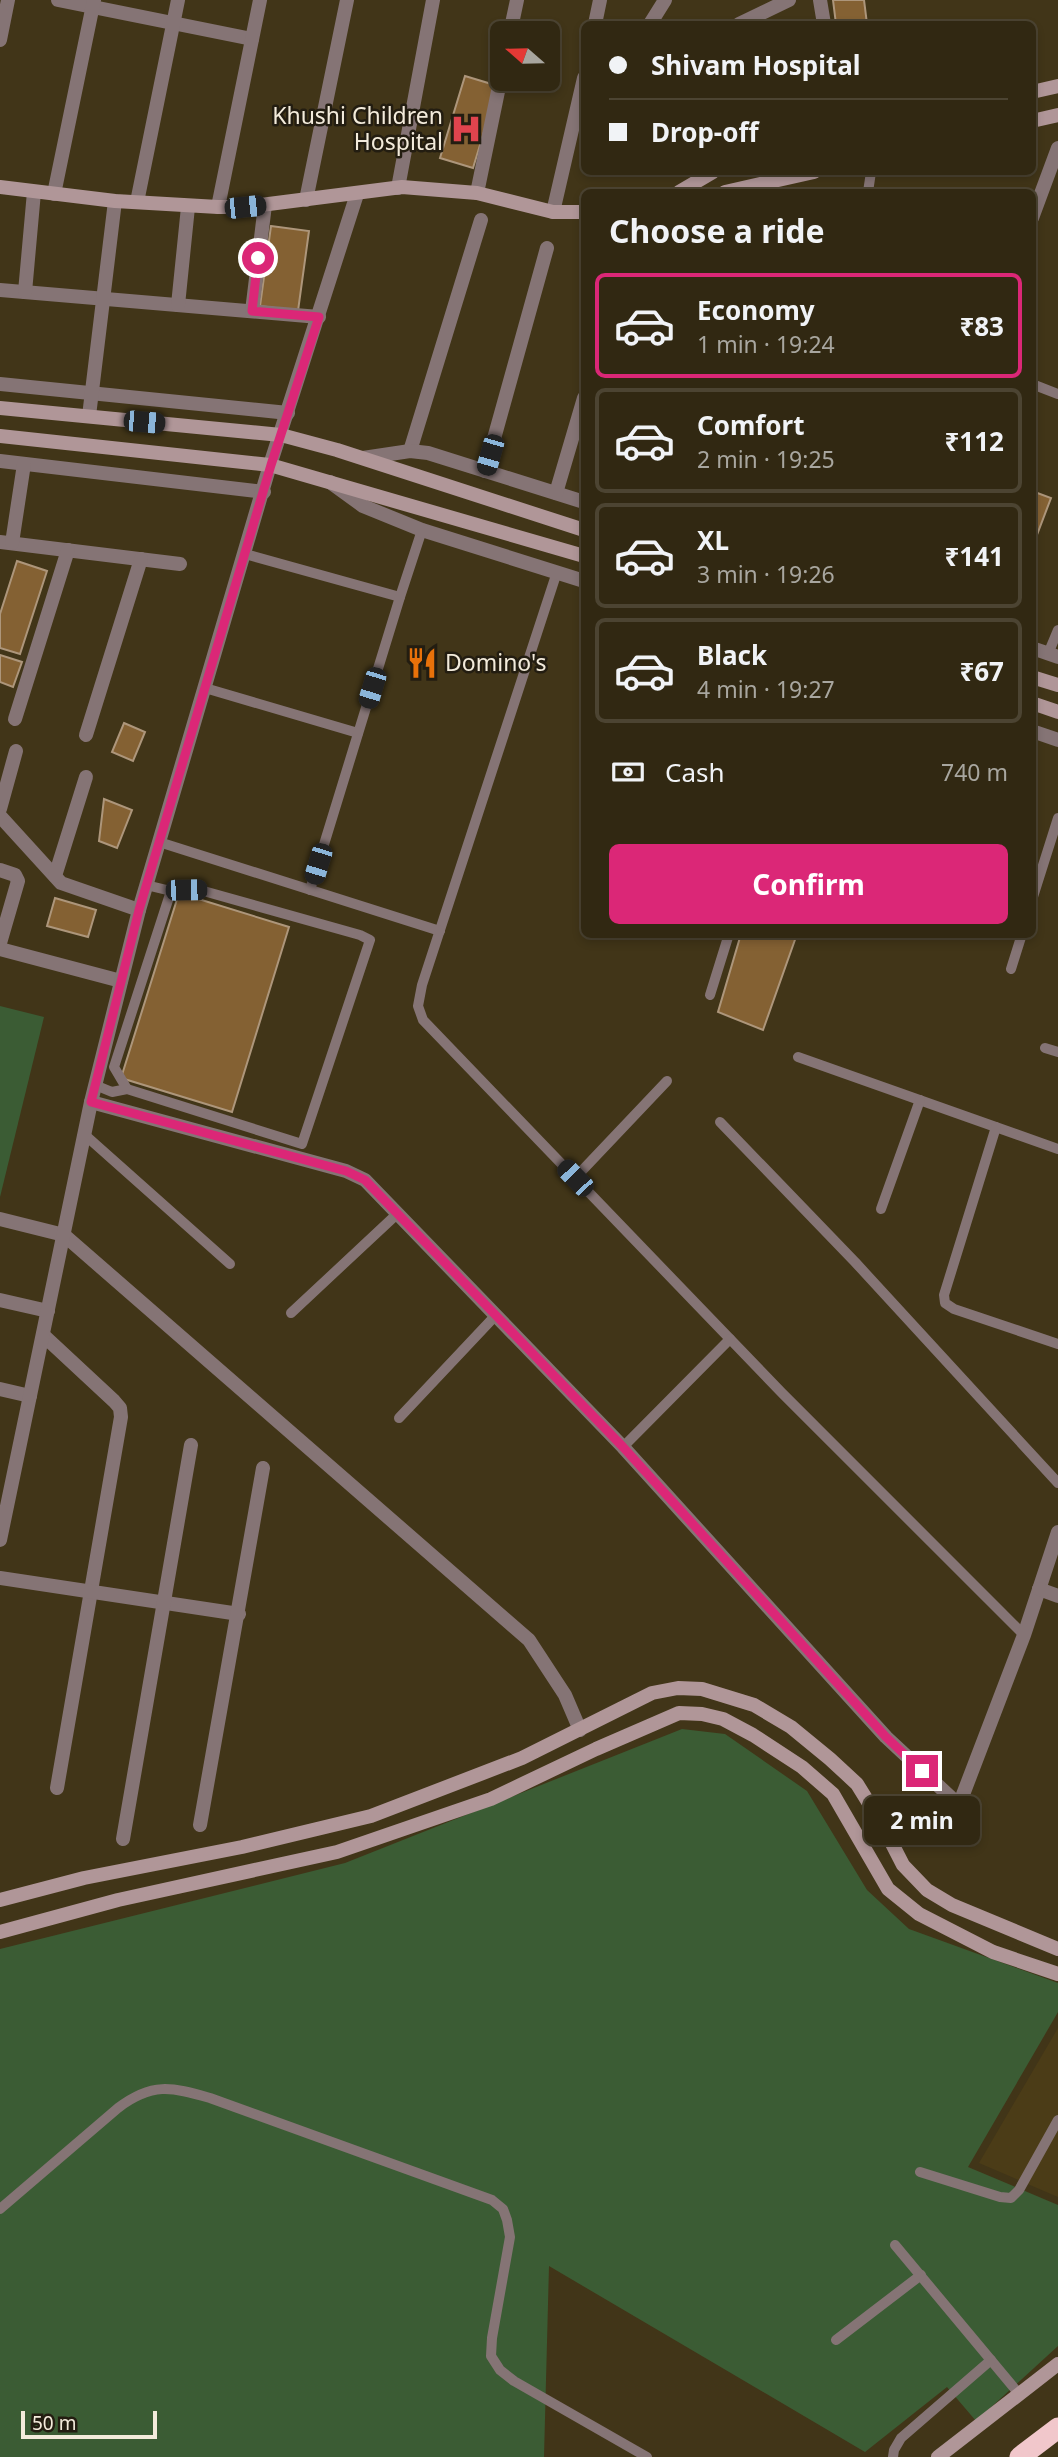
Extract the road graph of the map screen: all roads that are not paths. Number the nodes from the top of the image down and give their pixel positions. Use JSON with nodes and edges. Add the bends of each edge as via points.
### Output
{"nodes":[{"id":1,"x":58,"y":0,"type":"edge"},
{"id":2,"x":178,"y":0,"type":"edge"},
{"id":3,"x":260,"y":0,"type":"edge"},
{"id":4,"x":347,"y":0,"type":"edge"},
{"id":5,"x":433,"y":0,"type":"edge"},
{"id":6,"x":517,"y":0,"type":"edge"},
{"id":7,"x":600,"y":0,"type":"edge"},
{"id":8,"x":665,"y":0,"type":"edge"},
{"id":9,"x":789,"y":0,"type":"edge"},
{"id":10,"x":820,"y":0,"type":"edge"},
{"id":11,"x":5,"y":2,"type":"edge"},
{"id":12,"x":93,"y":4,"type":"edge"},
{"id":13,"x":513,"y":21,"type":"edge"},
{"id":14,"x":596,"y":21,"type":"edge"},
{"id":15,"x":652,"y":21,"type":"edge"},
{"id":16,"x":745,"y":21,"type":"edge"},
{"id":17,"x":824,"y":21,"type":"edge"},
{"id":18,"x":173,"y":23,"type":"junction"},
{"id":19,"x":252,"y":39,"type":"junction"},
{"id":20,"x":0,"y":40,"type":"edge"},
{"id":21,"x":1058,"y":86,"type":"edge"},
{"id":22,"x":498,"y":91,"type":"edge"},
{"id":23,"x":1036,"y":91,"type":"edge"},
{"id":24,"x":581,"y":107,"type":"edge"},
{"id":25,"x":1058,"y":115,"type":"edge"},
{"id":26,"x":1036,"y":120,"type":"edge"},
{"id":27,"x":1058,"y":148,"type":"edge"},
{"id":28,"x":708,"y":175,"type":"edge"},
{"id":29,"x":801,"y":175,"type":"edge"},
{"id":30,"x":0,"y":187,"type":"edge"},
{"id":31,"x":397,"y":188,"type":"junction"},
{"id":32,"x":683,"y":189,"type":"edge"},
{"id":33,"x":738,"y":189,"type":"edge"},
{"id":34,"x":34,"y":192,"type":"junction"},
{"id":35,"x":477,"y":193,"type":"junction"},
{"id":36,"x":54,"y":194,"type":"junction"},
{"id":37,"x":357,"y":194,"type":"junction"},
{"id":38,"x":306,"y":200,"type":"junction"},
{"id":39,"x":115,"y":201,"type":"junction"},
{"id":40,"x":137,"y":202,"type":"junction"},
{"id":41,"x":265,"y":205,"type":"junction"},
{"id":42,"x":188,"y":207,"type":"junction"},
{"id":43,"x":218,"y":207,"type":"junction"},
{"id":44,"x":1036,"y":207,"type":"edge"},
{"id":45,"x":553,"y":212,"type":"junction"},
{"id":46,"x":581,"y":212,"type":"edge"},
{"id":47,"x":481,"y":220,"type":"dead end"},
{"id":48,"x":547,"y":247,"type":"dead end"},
{"id":49,"x":0,"y":290,"type":"edge"},
{"id":50,"x":25,"y":292,"type":"junction"},
{"id":51,"x":104,"y":299,"type":"junction"},
{"id":52,"x":178,"y":305,"type":"junction"},
{"id":53,"x":252,"y":311,"type":"junction"},
{"id":54,"x":319,"y":317,"type":"junction"},
{"id":55,"x":0,"y":384,"type":"edge"},
{"id":56,"x":1036,"y":386,"type":"edge"},
{"id":57,"x":92,"y":393,"type":"junction"},
{"id":58,"x":1058,"y":394,"type":"edge"},
{"id":59,"x":0,"y":408,"type":"edge"},
{"id":60,"x":581,"y":408,"type":"edge"},
{"id":61,"x":288,"y":413,"type":"junction"},
{"id":62,"x":89,"y":416,"type":"junction"},
{"id":63,"x":281,"y":435,"type":"junction"},
{"id":64,"x":0,"y":436,"type":"edge"},
{"id":65,"x":410,"y":451,"type":"junction"},
{"id":66,"x":363,"y":458,"type":"junction"},
{"id":67,"x":0,"y":461,"type":"edge"},
{"id":68,"x":24,"y":464,"type":"junction"},
{"id":69,"x":271,"y":465,"type":"junction"},
{"id":70,"x":485,"y":471,"type":"junction"},
{"id":71,"x":327,"y":480,"type":"junction"},
{"id":72,"x":264,"y":492,"type":"junction"},
{"id":73,"x":556,"y":493,"type":"junction"},
{"id":74,"x":581,"y":501,"type":"edge"},
{"id":75,"x":581,"y":529,"type":"edge"},
{"id":76,"x":422,"y":530,"type":"junction"},
{"id":77,"x":6,"y":543,"type":"edge"},
{"id":78,"x":68,"y":550,"type":"junction"},
{"id":79,"x":245,"y":554,"type":"junction"},
{"id":80,"x":581,"y":555,"type":"edge"},
{"id":81,"x":141,"y":559,"type":"junction"},
{"id":82,"x":180,"y":564,"type":"dead end"},
{"id":83,"x":557,"y":572,"type":"junction"},
{"id":84,"x":581,"y":580,"type":"edge"},
{"id":85,"x":400,"y":597,"type":"junction"},
{"id":86,"x":1058,"y":630,"type":"edge"},
{"id":87,"x":1036,"y":649,"type":"edge"},
{"id":88,"x":1053,"y":655,"type":"edge"},
{"id":89,"x":1036,"y":678,"type":"edge"},
{"id":90,"x":1058,"y":685,"type":"edge"},
{"id":91,"x":205,"y":688,"type":"junction"},
{"id":92,"x":1036,"y":704,"type":"edge"},
{"id":93,"x":1058,"y":712,"type":"edge"},
{"id":94,"x":15,"y":719,"type":"dead end"},
{"id":95,"x":1036,"y":732,"type":"edge"},
{"id":96,"x":358,"y":733,"type":"junction"},
{"id":97,"x":86,"y":735,"type":"dead end"},
{"id":98,"x":1058,"y":740,"type":"edge"},
{"id":99,"x":16,"y":751,"type":"dead end"},
{"id":100,"x":86,"y":777,"type":"dead end"},
{"id":101,"x":0,"y":809,"type":"edge"},
{"id":102,"x":0,"y":816,"type":"edge"},
{"id":103,"x":1058,"y":818,"type":"edge"},
{"id":104,"x":159,"y":842,"type":"junction"},
{"id":105,"x":0,"y":870,"type":"edge"},
{"id":106,"x":55,"y":876,"type":"junction"},
{"id":107,"x":146,"y":885,"type":"junction"},
{"id":108,"x":1036,"y":887,"type":"edge"},
{"id":109,"x":310,"y":890,"type":"junction"},
{"id":110,"x":171,"y":891,"type":"junction"},
{"id":111,"x":139,"y":910,"type":"junction"},
{"id":112,"x":440,"y":931,"type":"junction"},
{"id":113,"x":728,"y":938,"type":"edge"},
{"id":114,"x":1020,"y":938,"type":"edge"},
{"id":115,"x":0,"y":943,"type":"edge"},
{"id":116,"x":0,"y":949,"type":"edge"},
{"id":117,"x":1011,"y":969,"type":"dead end"},
{"id":118,"x":121,"y":981,"type":"junction"},
{"id":119,"x":710,"y":995,"type":"dead end"},
{"id":120,"x":1045,"y":1048,"type":"dead end"},
{"id":121,"x":1058,"y":1052,"type":"edge"},
{"id":122,"x":798,"y":1057,"type":"dead end"},
{"id":123,"x":667,"y":1081,"type":"dead end"},
{"id":124,"x":95,"y":1085,"type":"junction"},
{"id":125,"x":127,"y":1089,"type":"junction"},
{"id":126,"x":920,"y":1100,"type":"junction"},
{"id":127,"x":91,"y":1102,"type":"junction"},
{"id":128,"x":720,"y":1122,"type":"dead end"},
{"id":129,"x":996,"y":1127,"type":"junction"},
{"id":130,"x":85,"y":1135,"type":"junction"},
{"id":131,"x":1058,"y":1149,"type":"edge"},
{"id":132,"x":575,"y":1178,"type":"junction"},
{"id":133,"x":881,"y":1209,"type":"dead end"},
{"id":134,"x":397,"y":1214,"type":"junction"},
{"id":135,"x":0,"y":1219,"type":"edge"},
{"id":136,"x":64,"y":1235,"type":"junction"},
{"id":137,"x":230,"y":1264,"type":"dead end"},
{"id":138,"x":0,"y":1300,"type":"edge"},
{"id":139,"x":48,"y":1311,"type":"junction"},
{"id":140,"x":290,"y":1313,"type":"dead end"},
{"id":141,"x":496,"y":1315,"type":"junction"},
{"id":142,"x":43,"y":1335,"type":"junction"},
{"id":143,"x":730,"y":1339,"type":"junction"},
{"id":144,"x":1058,"y":1344,"type":"edge"},
{"id":145,"x":0,"y":1389,"type":"edge"},
{"id":146,"x":30,"y":1396,"type":"junction"},
{"id":147,"x":399,"y":1418,"type":"dead end"},
{"id":148,"x":191,"y":1445,"type":"dead end"},
{"id":149,"x":623,"y":1447,"type":"junction"},
{"id":150,"x":263,"y":1468,"type":"dead end"},
{"id":151,"x":6,"y":1483,"type":"edge"},
{"id":152,"x":1058,"y":1483,"type":"edge"},
{"id":153,"x":1058,"y":1532,"type":"edge"},
{"id":154,"x":0,"y":1540,"type":"edge"},
{"id":155,"x":0,"y":1578,"type":"edge"},
{"id":156,"x":1040,"y":1589,"type":"junction"},
{"id":157,"x":91,"y":1592,"type":"junction"},
{"id":158,"x":1058,"y":1596,"type":"edge"},
{"id":159,"x":164,"y":1603,"type":"junction"},
{"id":160,"x":239,"y":1615,"type":"junction"},
{"id":161,"x":1024,"y":1635,"type":"junction"},
{"id":162,"x":580,"y":1730,"type":"junction"},
{"id":163,"x":57,"y":1787,"type":"dead end"},
{"id":164,"x":200,"y":1825,"type":"dead end"},
{"id":165,"x":123,"y":1839,"type":"dead end"},
{"id":166,"x":0,"y":1900,"type":"edge"},
{"id":167,"x":0,"y":1932,"type":"edge"},
{"id":168,"x":1058,"y":1949,"type":"edge"},
{"id":169,"x":1058,"y":1974,"type":"edge"},
{"id":170,"x":1058,"y":2120,"type":"edge"},
{"id":171,"x":920,"y":2172,"type":"dead end"},
{"id":172,"x":0,"y":2209,"type":"edge"},
{"id":173,"x":895,"y":2245,"type":"dead end"},
{"id":174,"x":920,"y":2276,"type":"junction"},
{"id":175,"x":836,"y":2340,"type":"dead end"},
{"id":176,"x":990,"y":2360,"type":"junction"},
{"id":177,"x":1058,"y":2364,"type":"edge"},
{"id":178,"x":1020,"y":2395,"type":"junction"},
{"id":179,"x":1058,"y":2428,"type":"edge"},
{"id":180,"x":1058,"y":2439,"type":"edge"},
{"id":181,"x":625,"y":2452,"type":"edge"},
{"id":182,"x":647,"y":2457,"type":"edge"},
{"id":183,"x":893,"y":2457,"type":"edge"},
{"id":184,"x":938,"y":2457,"type":"edge"},
{"id":185,"x":1020,"y":2457,"type":"edge"},
{"id":186,"x":1033,"y":2457,"type":"edge"}],
"edges":[{"from":1,"to":12,"type":"street"},
{"from":2,"to":18,"type":"street"},
{"from":3,"to":19,"type":"street"},
{"from":4,"to":38,"type":"street"},
{"from":5,"to":31,"type":"street"},
{"from":6,"to":13,"type":"street"},
{"from":7,"to":14,"type":"street"},
{"from":8,"to":15,"type":"street"},
{"from":9,"to":16,"type":"street"},
{"from":10,"to":17,"type":"street"},
{"from":11,"to":20,"type":"street"},
{"from":12,"to":18,"type":"street"},
{"from":12,"to":36,"type":"street"},
{"from":18,"to":19,"type":"street"},
{"from":18,"to":40,"type":"street"},
{"from":19,"to":43,"type":"street"},
{"from":21,"to":23,"type":"street"},
{"from":22,"to":35,"type":"street"},
{"from":24,"to":45,"type":"street"},
{"from":25,"to":26,"type":"street"},
{"from":27,"to":44,"type":"street"},
{"from":28,"to":32,"type":"street"},
{"from":29,"to":33,"type":"street"},
{"from":30,"to":34,"type":"street"},
{"from":31,"to":35,"type":"street"},
{"from":31,"to":37,"type":"street"},
{"from":34,"to":36,"type":"street"},
{"from":34,"to":50,"type":"street"},
{"from":35,"to":45,"type":"street"},
{"from":36,"to":39,"type":"street"},
{"from":37,"to":38,"type":"street"},
{"from":37,"to":54,"type":"street"},
{"from":38,"to":41,"type":"street"},
{"from":39,"to":40,"type":"street"},
{"from":39,"to":51,"type":"street"},
{"from":40,"to":42,"type":"street"},
{"from":41,"to":43,"type":"street"},
{"from":41,"to":53,"type":"street"},
{"from":42,"to":43,"type":"street"},
{"from":42,"to":52,"type":"street"},
{"from":45,"to":46,"type":"street"},
{"from":47,"to":65,"type":"street"},
{"from":48,"to":70,"type":"street"},
{"from":49,"to":50,"type":"street"},
{"from":50,"to":51,"type":"street"},
{"from":51,"to":52,"type":"street"},
{"from":51,"to":57,"type":"street"},
{"from":52,"to":53,"type":"street"},
{"from":53,"to":54,"type":"street"},
{"from":54,"to":61,"type":"street"},
{"from":55,"to":57,"type":"street"},
{"from":56,"to":58,"type":"lane"},
{"from":57,"to":61,"type":"street"},
{"from":57,"to":62,"type":"street"},
{"from":59,"to":62,"type":"street"},
{"from":60,"to":73,"type":"street"},
{"from":61,"to":63,"type":"street"},
{"from":62,"to":63,"type":"street"},
{"from":63,"to":66,"type":"street"},
{"from":63,"to":69,"type":"street"},
{"from":64,"to":69,"type":"street"},
{"from":65,"to":66,"type":"street"},
{"from":65,"to":70,"type":"street"},
{"from":66,"to":75,"type":"street"},
{"from":67,"to":68,"type":"street"},
{"from":68,"to":72,"type":"street"},
{"from":68,"to":77,"type":"street"},
{"from":69,"to":71,"type":"street"},
{"from":69,"to":72,"type":"street"},
{"from":70,"to":73,"type":"street"},
{"from":71,"to":76,"type":"street","via":[[363,506]]},
{"from":71,"to":80,"type":"street"},
{"from":72,"to":79,"type":"street"},
{"from":73,"to":74,"type":"street"},
{"from":76,"to":83,"type":"street"},
{"from":76,"to":85,"type":"lane"},
{"from":77,"to":78,"type":"street"},
{"from":78,"to":81,"type":"street"},
{"from":78,"to":94,"type":"street"},
{"from":79,"to":85,"type":"lane"},
{"from":79,"to":91,"type":"street"},
{"from":81,"to":82,"type":"street"},
{"from":81,"to":97,"type":"street"},
{"from":83,"to":84,"type":"street"},
{"from":83,"to":112,"type":"lane"},
{"from":85,"to":96,"type":"lane"},
{"from":86,"to":88,"type":"lane"},
{"from":87,"to":88,"type":"street"},
{"from":89,"to":90,"type":"street"},
{"from":91,"to":96,"type":"lane"},
{"from":91,"to":104,"type":"street"},
{"from":92,"to":93,"type":"street"},
{"from":95,"to":98,"type":"street"},
{"from":96,"to":109,"type":"lane"},
{"from":99,"to":101,"type":"street"},
{"from":100,"to":106,"type":"street"},
{"from":102,"to":106,"type":"street"},
{"from":103,"to":108,"type":"lane"},
{"from":104,"to":107,"type":"street"},
{"from":104,"to":109,"type":"lane"},
{"from":105,"to":115,"type":"street","via":[[15,875],[18,881]]},
{"from":106,"to":111,"type":"street","via":[[69,887]]},
{"from":107,"to":110,"type":"lane"},
{"from":107,"to":111,"type":"street"},
{"from":109,"to":112,"type":"lane"},
{"from":110,"to":125,"type":"lane","via":[[114,1067]]},
{"from":110,"to":125,"type":"lane","via":[[200,890],[370,940],[302,1143]]},
{"from":111,"to":118,"type":"street"},
{"from":112,"to":132,"type":"lane","via":[[422,985],[418,1006],[423,1020]]},
{"from":113,"to":119,"type":"lane"},
{"from":114,"to":117,"type":"lane"},
{"from":116,"to":118,"type":"street"},
{"from":118,"to":124,"type":"street"},
{"from":120,"to":121,"type":"lane"},
{"from":122,"to":126,"type":"lane"},
{"from":123,"to":132,"type":"lane"},
{"from":124,"to":125,"type":"lane","via":[[112,1092]]},
{"from":124,"to":127,"type":"street"},
{"from":126,"to":129,"type":"lane"},
{"from":126,"to":133,"type":"lane"},
{"from":127,"to":130,"type":"street"},
{"from":127,"to":134,"type":"street","via":[[346,1171],[365,1180]]},
{"from":128,"to":152,"type":"lane"},
{"from":129,"to":131,"type":"lane"},
{"from":129,"to":144,"type":"lane","via":[[944,1295],[946,1303]]},
{"from":130,"to":136,"type":"street"},
{"from":130,"to":137,"type":"lane"},
{"from":132,"to":143,"type":"lane"},
{"from":134,"to":140,"type":"lane"},
{"from":134,"to":141,"type":"street"},
{"from":135,"to":136,"type":"street"},
{"from":136,"to":139,"type":"street"},
{"from":136,"to":162,"type":"street","via":[[529,1640],[565,1695]]},
{"from":138,"to":139,"type":"street"},
{"from":139,"to":142,"type":"street"},
{"from":141,"to":147,"type":"lane"},
{"from":141,"to":149,"type":"street"},
{"from":142,"to":146,"type":"street"},
{"from":142,"to":157,"type":"street","via":[[120,1408]]},
{"from":143,"to":149,"type":"lane"},
{"from":143,"to":161,"type":"lane"},
{"from":145,"to":146,"type":"street"},
{"from":146,"to":151,"type":"street"},
{"from":148,"to":159,"type":"street"},
{"from":149,"to":161,"type":"street","via":[[886,1737],[959,1805]]},
{"from":150,"to":160,"type":"street"},
{"from":151,"to":154,"type":"street"},
{"from":153,"to":156,"type":"street"},
{"from":155,"to":157,"type":"street"},
{"from":156,"to":158,"type":"street"},
{"from":156,"to":161,"type":"street"},
{"from":157,"to":159,"type":"street"},
{"from":157,"to":163,"type":"street"},
{"from":159,"to":160,"type":"street"},
{"from":159,"to":165,"type":"street"},
{"from":160,"to":164,"type":"street"},
{"from":162,"to":166,"type":"street","via":[[522,1758],[371,1816]]},
{"from":162,"to":168,"type":"street","via":[[652,1693],[678,1688],[702,1689],[754,1705],[791,1727],[857,1784],[903,1865],[928,1890],[951,1905]]},
{"from":167,"to":169,"type":"street","via":[[118,1900],[337,1852],[491,1799],[678,1713],[723,1719],[803,1767],[833,1794],[888,1889],[919,1914],[993,1952]]},
{"from":170,"to":171,"type":"lane","via":[[1011,2198]]},
{"from":172,"to":181,"type":"lane","via":[[118,2108],[135,2095],[156,2089],[209,2098],[492,2200],[502,2209],[510,2237],[491,2356],[514,2381]]},
{"from":173,"to":174,"type":"lane"},
{"from":174,"to":175,"type":"lane"},
{"from":174,"to":176,"type":"lane"},
{"from":176,"to":178,"type":"lane"},
{"from":176,"to":183,"type":"lane","via":[[901,2438]]},
{"from":177,"to":178,"type":"street"},
{"from":178,"to":184,"type":"street"},
{"from":179,"to":185,"type":"highway"},
{"from":180,"to":186,"type":"lane"},
{"from":181,"to":182,"type":"lane"}]}
